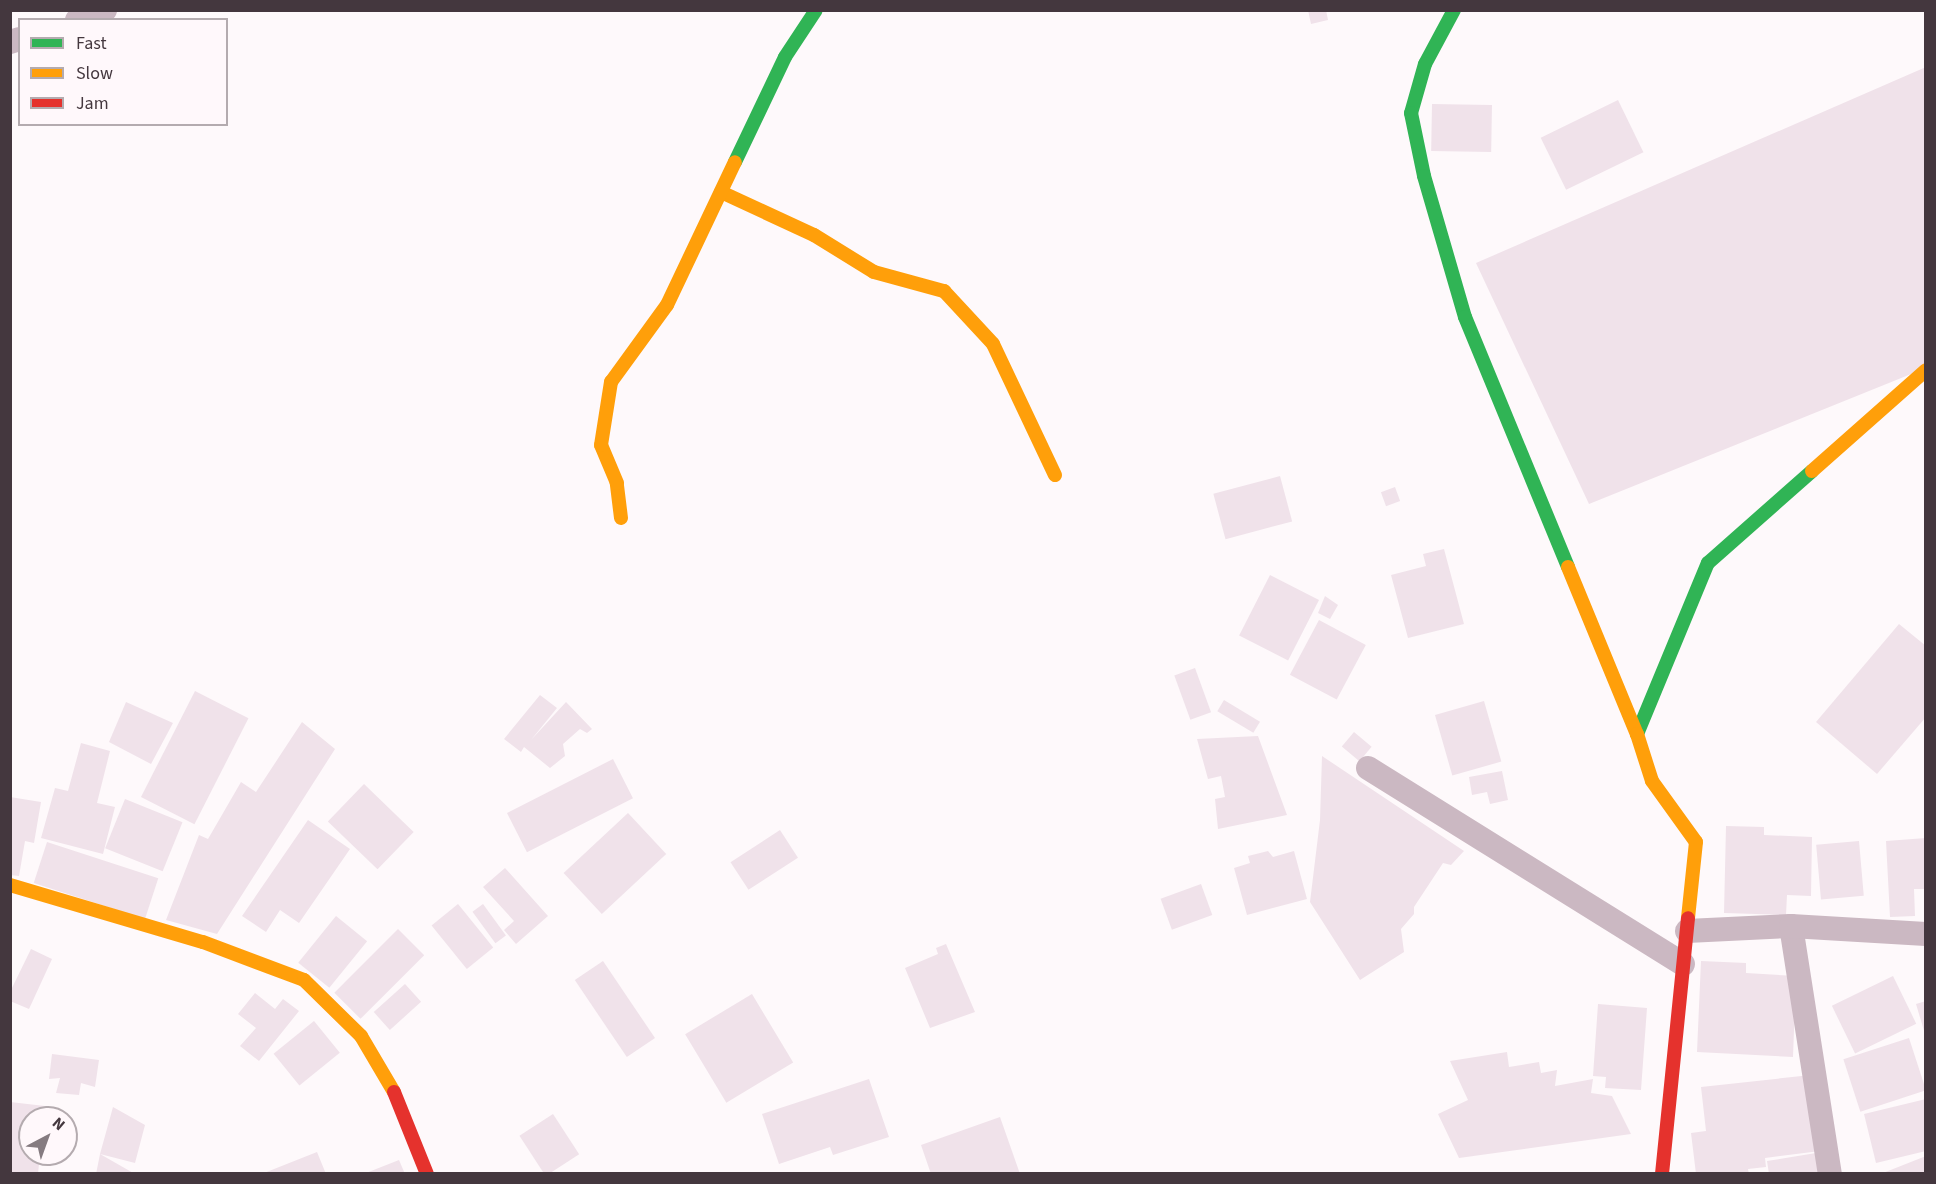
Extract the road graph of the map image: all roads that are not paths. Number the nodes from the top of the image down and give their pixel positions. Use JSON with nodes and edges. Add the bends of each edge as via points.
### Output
{"nodes":[{"id":1,"x":105,"y":10,"type":"edge"},
{"id":2,"x":816,"y":10,"type":"edge"},
{"id":3,"x":1454,"y":10,"type":"edge"},
{"id":4,"x":83,"y":18,"type":"edge"},
{"id":5,"x":722,"y":192,"type":"junction"},
{"id":6,"x":1926,"y":370,"type":"edge"},
{"id":7,"x":1055,"y":475,"type":"dead end"},
{"id":8,"x":621,"y":519,"type":"dead end"},
{"id":9,"x":1637,"y":734,"type":"junction"},
{"id":10,"x":1368,"y":768,"type":"dead end"},
{"id":11,"x":10,"y":885,"type":"edge"},
{"id":12,"x":1791,"y":926,"type":"junction"},
{"id":13,"x":1687,"y":932,"type":"junction"},
{"id":14,"x":1926,"y":934,"type":"edge"},
{"id":15,"x":1683,"y":964,"type":"junction"},
{"id":16,"x":427,"y":1173,"type":"edge"},
{"id":17,"x":1662,"y":1173,"type":"edge"},
{"id":18,"x":1830,"y":1173,"type":"edge"}],
"edges":[{"from":1,"to":4,"type":"street"},
{"from":2,"to":5,"type":"street","via":[[785,57]]},
{"from":3,"to":9,"type":"street","via":[[1425,64],[1412,113],[1424,176],[1465,317]]},
{"from":5,"to":7,"type":"street","via":[[814,236],[874,272],[944,291],[993,344]]},
{"from":5,"to":8,"type":"street","via":[[667,305],[611,382],[601,445],[617,483]]},
{"from":6,"to":9,"type":"street","via":[[1708,563]]},
{"from":9,"to":13,"type":"street","via":[[1652,781],[1696,842]]},
{"from":10,"to":15,"type":"street"},
{"from":11,"to":16,"type":"street","via":[[203,942],[304,980],[361,1036],[393,1088]]},
{"from":12,"to":13,"type":"street"},
{"from":12,"to":14,"type":"street"},
{"from":12,"to":18,"type":"street"},
{"from":13,"to":15,"type":"street"},
{"from":15,"to":17,"type":"street"}]}
